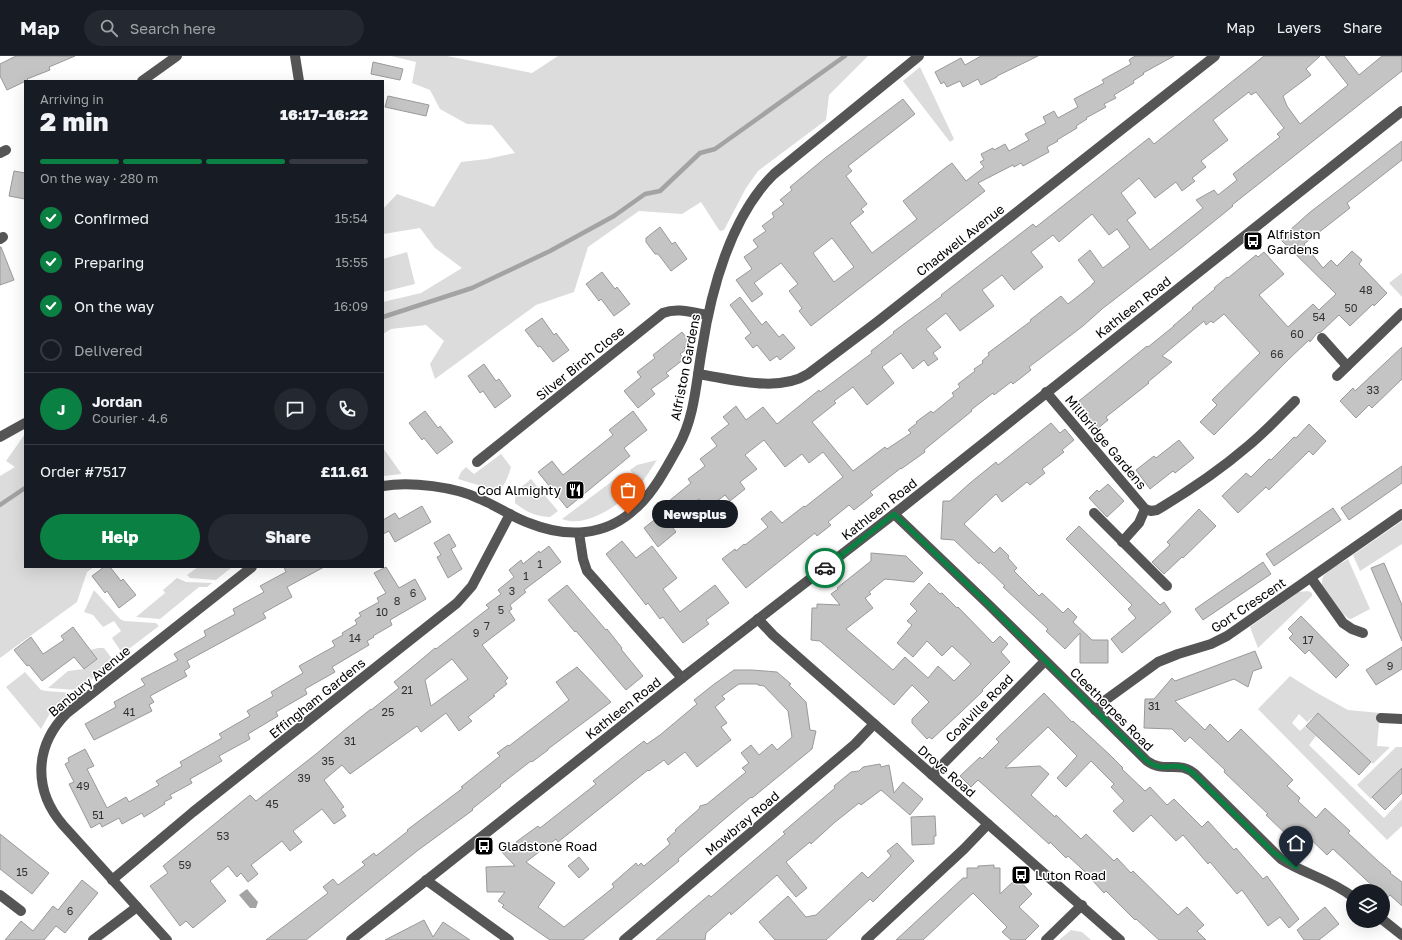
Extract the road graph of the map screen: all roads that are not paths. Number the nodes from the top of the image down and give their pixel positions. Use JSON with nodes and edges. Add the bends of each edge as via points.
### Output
{"nodes":[{"id":1,"x":177,"y":56,"type":"edge"},
{"id":2,"x":295,"y":56,"type":"edge"},
{"id":3,"x":919,"y":56,"type":"edge"},
{"id":4,"x":1215,"y":56,"type":"edge"},
{"id":5,"x":145,"y":80,"type":"edge"},
{"id":6,"x":299,"y":80,"type":"edge"},
{"id":7,"x":1402,"y":111,"type":"edge"},
{"id":8,"x":1402,"y":313,"type":"edge"},
{"id":9,"x":708,"y":315,"type":"junction"},
{"id":10,"x":1322,"y":338,"type":"dead end"},
{"id":11,"x":1348,"y":366,"type":"junction"},
{"id":12,"x":698,"y":374,"type":"junction"},
{"id":13,"x":1337,"y":376,"type":"dead end"},
{"id":14,"x":1046,"y":392,"type":"junction"},
{"id":15,"x":1295,"y":401,"type":"dead end"},
{"id":16,"x":24,"y":424,"type":"edge"},
{"id":17,"x":0,"y":437,"type":"edge"},
{"id":18,"x":477,"y":462,"type":"dead end"},
{"id":19,"x":384,"y":486,"type":"edge"},
{"id":20,"x":1145,"y":510,"type":"junction"},
{"id":21,"x":1094,"y":513,"type":"dead end"},
{"id":22,"x":510,"y":514,"type":"junction"},
{"id":23,"x":894,"y":514,"type":"junction"},
{"id":24,"x":1402,"y":514,"type":"edge"},
{"id":25,"x":579,"y":533,"type":"junction"},
{"id":26,"x":1122,"y":542,"type":"junction"},
{"id":27,"x":251,"y":568,"type":"edge"},
{"id":28,"x":1311,"y":578,"type":"junction"},
{"id":29,"x":1167,"y":586,"type":"dead end"},
{"id":30,"x":758,"y":619,"type":"junction"},
{"id":31,"x":1363,"y":633,"type":"dead end"},
{"id":32,"x":1045,"y":661,"type":"junction"},
{"id":33,"x":682,"y":678,"type":"junction"},
{"id":34,"x":1095,"y":710,"type":"junction"},
{"id":35,"x":1381,"y":718,"type":"dead end"},
{"id":36,"x":1402,"y":719,"type":"edge"},
{"id":37,"x":874,"y":724,"type":"junction"},
{"id":38,"x":932,"y":775,"type":"junction"},
{"id":39,"x":988,"y":824,"type":"junction"},
{"id":40,"x":112,"y":880,"type":"junction"},
{"id":41,"x":426,"y":880,"type":"junction"},
{"id":42,"x":1346,"y":893,"type":"edge"},
{"id":43,"x":2,"y":899,"type":"edge"},
{"id":44,"x":1082,"y":905,"type":"junction"},
{"id":45,"x":137,"y":907,"type":"junction"},
{"id":46,"x":20,"y":911,"type":"dead end"},
{"id":47,"x":1390,"y":926,"type":"edge"},
{"id":48,"x":1402,"y":935,"type":"edge"},
{"id":49,"x":93,"y":940,"type":"edge"},
{"id":50,"x":167,"y":940,"type":"edge"},
{"id":51,"x":351,"y":940,"type":"edge"},
{"id":52,"x":509,"y":940,"type":"edge"},
{"id":53,"x":624,"y":940,"type":"edge"},
{"id":54,"x":866,"y":940,"type":"edge"},
{"id":55,"x":1046,"y":940,"type":"edge"},
{"id":56,"x":1120,"y":940,"type":"edge"}],
"edges":[{"from":1,"to":5,"type":"street"},
{"from":2,"to":6,"type":"street"},
{"from":3,"to":9,"type":"street","name":"Alfriston Gardens","via":[[764,184],[730,245]]},
{"from":4,"to":12,"type":"street","name":"Chadwell Avenue","via":[[808,374],[796,380],[773,384]]},
{"from":7,"to":14,"type":"street","name":"Kathleen Road"},
{"from":8,"to":11,"type":"street"},
{"from":9,"to":12,"type":"street","name":"Alfriston Gardens"},
{"from":9,"to":18,"type":"street","name":"Silver Birch Close","via":[[678,310],[663,313]]},
{"from":10,"to":11,"type":"street"},
{"from":11,"to":13,"type":"street"},
{"from":12,"to":25,"type":"street","name":"Alfriston Gardens","via":[[692,411],[685,433],[647,496],[622,518],[601,528]]},
{"from":14,"to":20,"type":"street","name":"Millbridge Gardens"},
{"from":14,"to":23,"type":"street","name":"Kathleen Road"},
{"from":15,"to":20,"type":"street","name":"Millbridge Gardens","via":[[1249,445],[1188,492],[1157,510]]},
{"from":16,"to":17,"type":"street"},
{"from":19,"to":22,"type":"street","via":[[419,485],[453,490],[479,498]]},
{"from":20,"to":26,"type":"street","name":"Millbridge Gardens","via":[[1140,522]]},
{"from":21,"to":26,"type":"street"},
{"from":22,"to":25,"type":"street","via":[[549,530]]},
{"from":22,"to":40,"type":"street","name":"Effingham Gardens","via":[[472,586],[457,603],[193,812]]},
{"from":23,"to":30,"type":"street","name":"Kathleen Road"},
{"from":23,"to":32,"type":"street","name":"Cleethorpes Road"},
{"from":24,"to":28,"type":"street","name":"Gort Crescent"},
{"from":25,"to":33,"type":"street","via":[[587,571]]},
{"from":26,"to":29,"type":"street"},
{"from":27,"to":40,"type":"street","name":"Banbury Avenue","via":[[67,713],[46,743],[41,778],[51,809]]},
{"from":28,"to":31,"type":"street","via":[[1343,623]]},
{"from":28,"to":34,"type":"street","name":"Gort Crescent","via":[[1219,641],[1158,662]]},
{"from":30,"to":33,"type":"street","name":"Kathleen Road"},
{"from":30,"to":37,"type":"street","name":"Drove Road"},
{"from":32,"to":34,"type":"street","name":"Cleethorpes Road"},
{"from":32,"to":38,"type":"street","name":"Coalville Road"},
{"from":33,"to":41,"type":"street","name":"Kathleen Road"},
{"from":34,"to":42,"type":"street","name":"Cleethorpes Road","via":[[1151,764],[1161,768],[1182,767],[1193,773],[1281,858]]},
{"from":35,"to":36,"type":"street"},
{"from":37,"to":38,"type":"street","name":"Drove Road"},
{"from":37,"to":53,"type":"street","name":"Mowbray Road","via":[[854,744]]},
{"from":38,"to":39,"type":"street","name":"Drove Road"},
{"from":39,"to":44,"type":"street","name":"Drove Road"},
{"from":39,"to":54,"type":"street"},
{"from":40,"to":45,"type":"street","name":"Banbury Avenue"},
{"from":41,"to":51,"type":"street","name":"Kathleen Road"},
{"from":41,"to":52,"type":"street"},
{"from":43,"to":46,"type":"street"},
{"from":44,"to":55,"type":"street"},
{"from":44,"to":56,"type":"street","name":"Drove Road"},
{"from":45,"to":49,"type":"street"},
{"from":45,"to":50,"type":"street","name":"Banbury Avenue"},
{"from":47,"to":48,"type":"street"}]}
